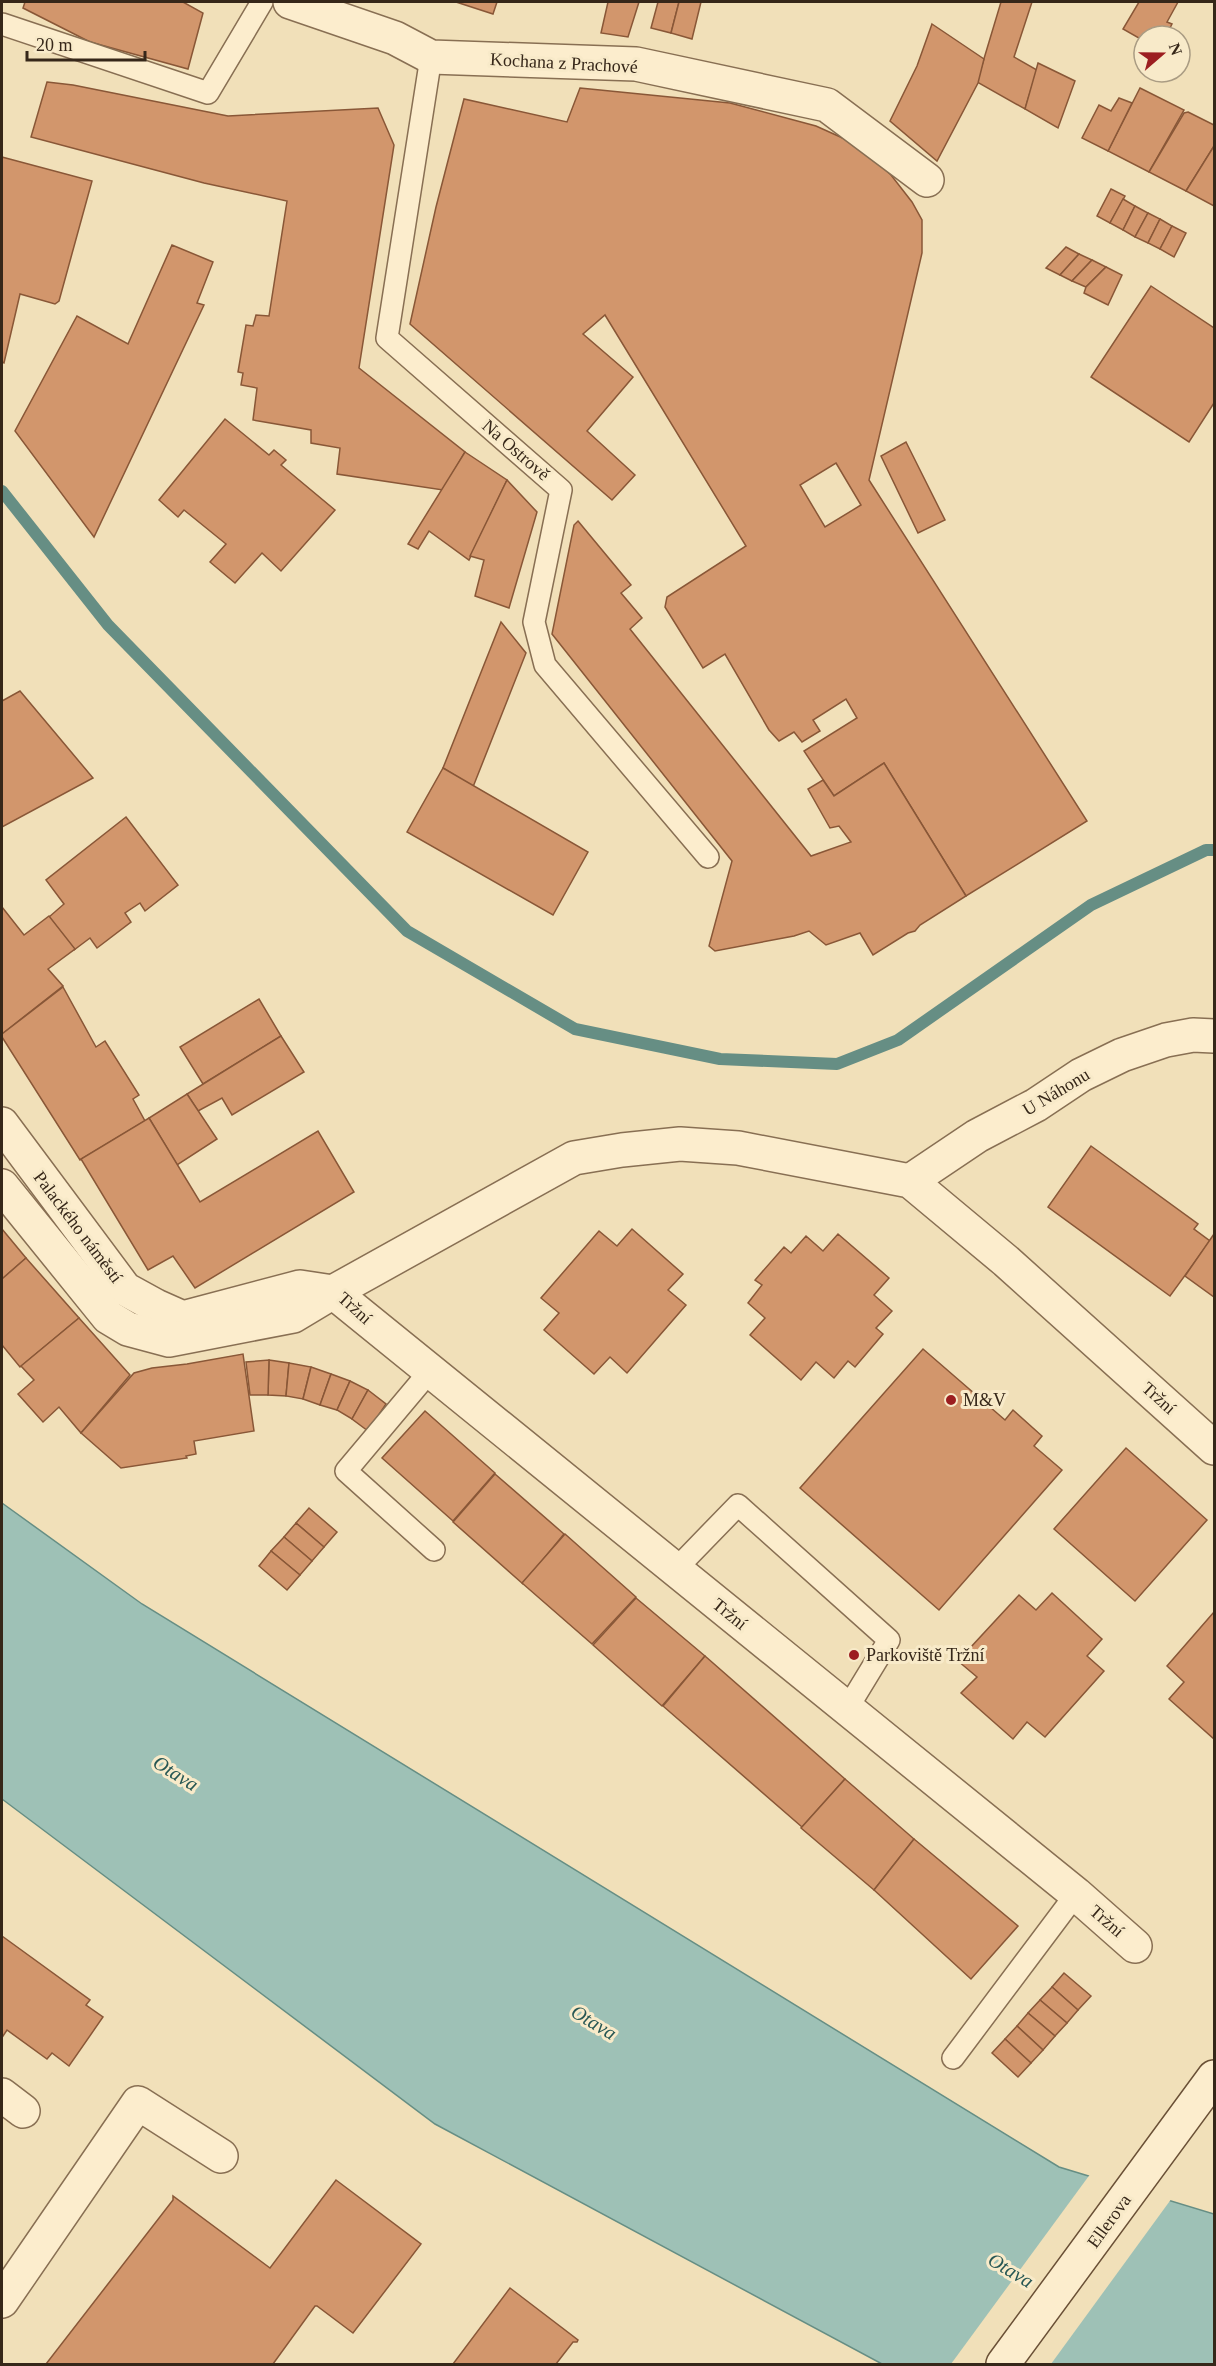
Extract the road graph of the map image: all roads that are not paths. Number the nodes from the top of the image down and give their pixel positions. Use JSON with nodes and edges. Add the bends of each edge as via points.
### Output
{"nodes":[{"id":1,"x":262,"y":2,"type":"edge"},
{"id":2,"x":290,"y":2,"type":"edge"},
{"id":3,"x":2,"y":24,"type":"edge"},
{"id":4,"x":431,"y":57,"type":"junction"},
{"id":5,"x":927,"y":180,"type":"dead end"},
{"id":6,"x":708,"y":856,"type":"dead end"},
{"id":7,"x":1215,"y":1036,"type":"edge"},
{"id":8,"x":2,"y":1124,"type":"edge"},
{"id":9,"x":910,"y":1181,"type":"junction"},
{"id":10,"x":2,"y":1186,"type":"edge"},
{"id":11,"x":333,"y":1292,"type":"junction"},
{"id":12,"x":430,"y":1371,"type":"junction"},
{"id":13,"x":1215,"y":1448,"type":"edge"},
{"id":14,"x":435,"y":1550,"type":"dead end"},
{"id":15,"x":675,"y":1570,"type":"junction"},
{"id":16,"x":847,"y":1708,"type":"junction"},
{"id":17,"x":1076,"y":1894,"type":"junction"},
{"id":18,"x":1135,"y":1946,"type":"dead end"},
{"id":19,"x":953,"y":2058,"type":"dead end"},
{"id":20,"x":1215,"y":2077,"type":"edge"},
{"id":21,"x":221,"y":2156,"type":"dead end"},
{"id":22,"x":2,"y":2301,"type":"edge"},
{"id":23,"x":1002,"y":2364,"type":"edge"}],
"edges":[{"from":1,"to":3,"type":"lane","via":[[208,93]]},
{"from":2,"to":4,"type":"street","name":"Kochana z Prachové","via":[[395,38]]},
{"from":4,"to":5,"type":"street","name":"Kochana z Prachové","via":[[636,64],[827,105]]},
{"from":4,"to":6,"type":"lane","name":"Na Ostrově","via":[[387,338],[561,490],[534,622],[545,665]]},
{"from":7,"to":9,"type":"street","name":"U Náhonu","via":[[1166,1040],[1122,1055],[978,1136]]},
{"from":8,"to":11,"type":"street","name":"Palackého náměstí","via":[[125,1289],[156,1306],[183,1318],[300,1287]]},
{"from":9,"to":11,"type":"street","name":"Tržní","via":[[738,1148],[692,1145],[574,1158]]},
{"from":9,"to":13,"type":"street","name":"Tržní","via":[[1006,1261]]},
{"from":10,"to":11,"type":"street","name":"Palackého náměstí","via":[[108,1317],[128,1329],[169,1340],[293,1316]]},
{"from":11,"to":12,"type":"street","name":"Tržní"},
{"from":12,"to":14,"type":"lane","via":[[346,1471]]},
{"from":12,"to":15,"type":"street","name":"Tržní"},
{"from":15,"to":16,"type":"street","name":"Tržní"},
{"from":15,"to":16,"type":"lane","via":[[738,1505],[889,1640]]},
{"from":16,"to":17,"type":"street","name":"Tržní"},
{"from":17,"to":18,"type":"street","name":"Tržní"},
{"from":17,"to":19,"type":"lane"},
{"from":20,"to":23,"type":"street","name":"Ellerova"},
{"from":21,"to":22,"type":"street","via":[[138,2103]]}]}
